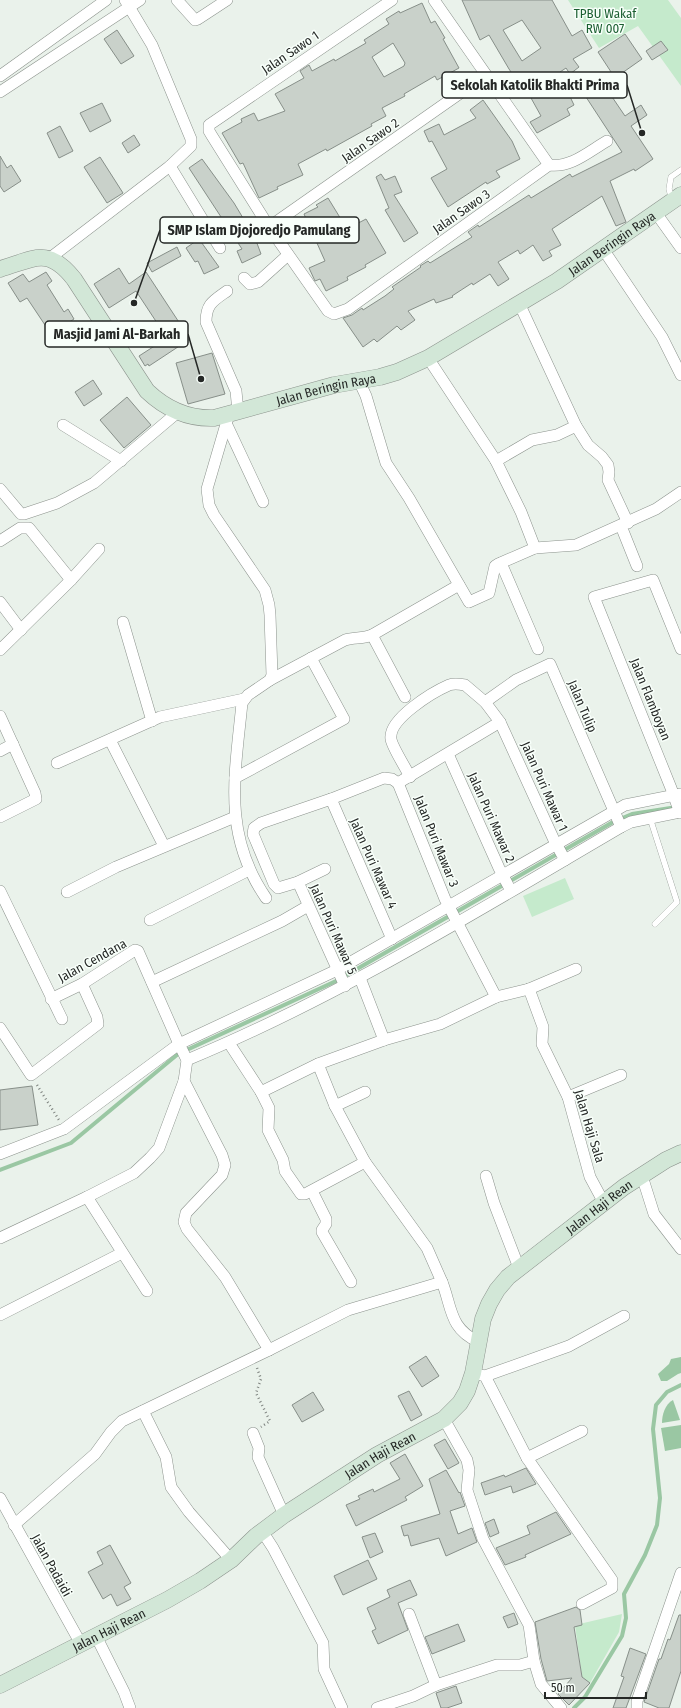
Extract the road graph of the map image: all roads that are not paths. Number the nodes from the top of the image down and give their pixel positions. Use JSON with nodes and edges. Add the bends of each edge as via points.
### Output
{"nodes":[{"id":1,"x":106,"y":0,"type":"edge"},
{"id":2,"x":140,"y":0,"type":"edge"},
{"id":3,"x":177,"y":0,"type":"edge"},
{"id":4,"x":227,"y":0,"type":"edge"},
{"id":5,"x":392,"y":0,"type":"edge"},
{"id":6,"x":434,"y":0,"type":"edge"},
{"id":7,"x":127,"y":4,"type":"edge"},
{"id":8,"x":486,"y":75,"type":"junction"},
{"id":9,"x":0,"y":76,"type":"edge"},
{"id":10,"x":0,"y":92,"type":"edge"},
{"id":11,"x":607,"y":141,"type":"dead end"},
{"id":12,"x":170,"y":166,"type":"junction"},
{"id":13,"x":549,"y":166,"type":"junction"},
{"id":14,"x":681,"y":170,"type":"edge"},
{"id":15,"x":677,"y":198,"type":"edge"},
{"id":16,"x":656,"y":213,"type":"junction"},
{"id":17,"x":269,"y":228,"type":"junction"},
{"id":18,"x":220,"y":248,"type":"dead end"},
{"id":19,"x":681,"y":248,"type":"edge"},
{"id":20,"x":603,"y":249,"type":"junction"},
{"id":21,"x":288,"y":255,"type":"junction"},
{"id":22,"x":50,"y":258,"type":"junction"},
{"id":23,"x":0,"y":270,"type":"edge"},
{"id":24,"x":244,"y":278,"type":"dead end"},
{"id":25,"x":227,"y":291,"type":"dead end"},
{"id":26,"x":519,"y":303,"type":"junction"},
{"id":27,"x":428,"y":358,"type":"junction"},
{"id":28,"x":681,"y":375,"type":"edge"},
{"id":29,"x":359,"y":381,"type":"junction"},
{"id":30,"x":178,"y":412,"type":"junction"},
{"id":31,"x":231,"y":416,"type":"junction"},
{"id":32,"x":63,"y":425,"type":"dead end"},
{"id":33,"x":576,"y":426,"type":"junction"},
{"id":34,"x":121,"y":461,"type":"junction"},
{"id":35,"x":496,"y":461,"type":"junction"},
{"id":36,"x":0,"y":489,"type":"edge"},
{"id":37,"x":681,"y":492,"type":"edge"},
{"id":38,"x":263,"y":502,"type":"dead end"},
{"id":39,"x":625,"y":524,"type":"junction"},
{"id":40,"x":0,"y":542,"type":"edge"},
{"id":41,"x":535,"y":548,"type":"junction"},
{"id":42,"x":99,"y":549,"type":"dead end"},
{"id":43,"x":501,"y":563,"type":"junction"},
{"id":44,"x":637,"y":566,"type":"dead end"},
{"id":45,"x":71,"y":580,"type":"junction"},
{"id":46,"x":459,"y":585,"type":"junction"},
{"id":47,"x":0,"y":602,"type":"edge"},
{"id":48,"x":123,"y":622,"type":"dead end"},
{"id":49,"x":21,"y":630,"type":"junction"},
{"id":50,"x":372,"y":635,"type":"junction"},
{"id":51,"x":538,"y":649,"type":"dead end"},
{"id":52,"x":681,"y":649,"type":"edge"},
{"id":53,"x":0,"y":650,"type":"edge"},
{"id":54,"x":311,"y":658,"type":"junction"},
{"id":55,"x":270,"y":680,"type":"junction"},
{"id":56,"x":405,"y":697,"type":"dead end"},
{"id":57,"x":244,"y":699,"type":"junction"},
{"id":58,"x":485,"y":702,"type":"junction"},
{"id":59,"x":0,"y":716,"type":"edge"},
{"id":60,"x":152,"y":721,"type":"junction"},
{"id":61,"x":500,"y":722,"type":"junction"},
{"id":62,"x":110,"y":740,"type":"junction"},
{"id":63,"x":13,"y":744,"type":"junction"},
{"id":64,"x":0,"y":751,"type":"edge"},
{"id":65,"x":448,"y":754,"type":"junction"},
{"id":66,"x":57,"y":763,"type":"dead end"},
{"id":67,"x":410,"y":777,"type":"junction"},
{"id":68,"x":235,"y":778,"type":"junction"},
{"id":69,"x":398,"y":783,"type":"junction"},
{"id":70,"x":677,"y":794,"type":"edge"},
{"id":71,"x":331,"y":799,"type":"junction"},
{"id":72,"x":614,"y":813,"type":"junction"},
{"id":73,"x":680,"y":813,"type":"edge"},
{"id":74,"x":0,"y":817,"type":"edge"},
{"id":75,"x":235,"y":817,"type":"junction"},
{"id":76,"x":650,"y":818,"type":"junction"},
{"id":77,"x":620,"y":826,"type":"junction"},
{"id":78,"x":164,"y":846,"type":"junction"},
{"id":79,"x":560,"y":852,"type":"junction"},
{"id":80,"x":324,"y":869,"type":"dead end"},
{"id":81,"x":249,"y":870,"type":"junction"},
{"id":82,"x":503,"y":876,"type":"junction"},
{"id":83,"x":298,"y":882,"type":"junction"},
{"id":84,"x":274,"y":884,"type":"junction"},
{"id":85,"x":510,"y":889,"type":"junction"},
{"id":86,"x":0,"y":891,"type":"edge"},
{"id":87,"x":67,"y":892,"type":"dead end"},
{"id":88,"x":308,"y":906,"type":"junction"},
{"id":89,"x":449,"y":908,"type":"junction"},
{"id":90,"x":150,"y":920,"type":"dead end"},
{"id":91,"x":456,"y":920,"type":"junction"},
{"id":92,"x":655,"y":924,"type":"dead end"},
{"id":93,"x":392,"y":939,"type":"junction"},
{"id":94,"x":576,"y":969,"type":"dead end"},
{"id":95,"x":338,"y":972,"type":"junction"},
{"id":96,"x":360,"y":978,"type":"junction"},
{"id":97,"x":152,"y":982,"type":"junction"},
{"id":98,"x":82,"y":984,"type":"junction"},
{"id":99,"x":344,"y":985,"type":"junction"},
{"id":100,"x":529,"y":988,"type":"junction"},
{"id":101,"x":496,"y":996,"type":"junction"},
{"id":102,"x":51,"y":999,"type":"junction"},
{"id":103,"x":62,"y":1019,"type":"dead end"},
{"id":104,"x":0,"y":1028,"type":"edge"},
{"id":105,"x":384,"y":1040,"type":"junction"},
{"id":106,"x":229,"y":1043,"type":"junction"},
{"id":107,"x":183,"y":1052,"type":"junction"},
{"id":108,"x":318,"y":1064,"type":"junction"},
{"id":109,"x":621,"y":1075,"type":"dead end"},
{"id":110,"x":184,"y":1081,"type":"junction"},
{"id":111,"x":261,"y":1092,"type":"junction"},
{"id":112,"x":364,"y":1092,"type":"dead end"},
{"id":113,"x":568,"y":1097,"type":"junction"},
{"id":114,"x":335,"y":1106,"type":"junction"},
{"id":115,"x":681,"y":1153,"type":"edge"},
{"id":116,"x":0,"y":1154,"type":"edge"},
{"id":117,"x":365,"y":1162,"type":"junction"},
{"id":118,"x":486,"y":1176,"type":"dead end"},
{"id":119,"x":642,"y":1176,"type":"junction"},
{"id":120,"x":306,"y":1193,"type":"junction"},
{"id":121,"x":87,"y":1197,"type":"junction"},
{"id":122,"x":604,"y":1203,"type":"junction"},
{"id":123,"x":0,"y":1238,"type":"edge"},
{"id":124,"x":681,"y":1249,"type":"edge"},
{"id":125,"x":122,"y":1253,"type":"junction"},
{"id":126,"x":519,"y":1268,"type":"junction"},
{"id":127,"x":351,"y":1282,"type":"dead end"},
{"id":128,"x":442,"y":1282,"type":"junction"},
{"id":129,"x":148,"y":1291,"type":"dead end"},
{"id":130,"x":0,"y":1315,"type":"edge"},
{"id":131,"x":624,"y":1316,"type":"dead end"},
{"id":132,"x":479,"y":1342,"type":"junction"},
{"id":133,"x":269,"y":1350,"type":"junction"},
{"id":134,"x":479,"y":1374,"type":"junction"},
{"id":135,"x":143,"y":1411,"type":"junction"},
{"id":136,"x":444,"y":1419,"type":"junction"},
{"id":137,"x":582,"y":1431,"type":"dead end"},
{"id":138,"x":253,"y":1434,"type":"dead end"},
{"id":139,"x":527,"y":1458,"type":"junction"},
{"id":140,"x":0,"y":1498,"type":"edge"},
{"id":141,"x":284,"y":1515,"type":"junction"},
{"id":142,"x":14,"y":1525,"type":"junction"},
{"id":143,"x":262,"y":1531,"type":"junction"},
{"id":144,"x":231,"y":1560,"type":"junction"},
{"id":145,"x":681,"y":1573,"type":"edge"},
{"id":146,"x":582,"y":1604,"type":"dead end"},
{"id":147,"x":409,"y":1614,"type":"dead end"},
{"id":148,"x":96,"y":1636,"type":"junction"},
{"id":149,"x":81,"y":1644,"type":"junction"},
{"id":150,"x":534,"y":1661,"type":"junction"},
{"id":151,"x":0,"y":1685,"type":"edge"},
{"id":152,"x":436,"y":1685,"type":"junction"},
{"id":153,"x":130,"y":1708,"type":"edge"},
{"id":154,"x":342,"y":1708,"type":"edge"},
{"id":155,"x":377,"y":1708,"type":"edge"},
{"id":156,"x":561,"y":1708,"type":"edge"},
{"id":157,"x":637,"y":1708,"type":"edge"}],
"edges":[{"from":1,"to":9,"type":"street"},
{"from":2,"to":7,"type":"street"},
{"from":3,"to":4,"type":"street","via":[[194,20]]},
{"from":5,"to":17,"type":"street","name":"Jalan Sawo 1","via":[[209,125],[209,131]]},
{"from":6,"to":8,"type":"street"},
{"from":7,"to":10,"type":"street"},
{"from":7,"to":12,"type":"street","via":[[152,45],[191,139],[191,146]]},
{"from":8,"to":13,"type":"street"},
{"from":8,"to":17,"type":"street","name":"Jalan Sawo 2"},
{"from":11,"to":13,"type":"street","via":[[570,164]]},
{"from":12,"to":18,"type":"street"},
{"from":12,"to":22,"type":"street"},
{"from":13,"to":21,"type":"street","name":"Jalan Sawo 3","via":[[348,309],[334,314],[328,311]]},
{"from":14,"to":15,"type":"lane","via":[[671,178],[669,189]]},
{"from":15,"to":16,"type":"street","name":"Jalan Beringin Raya"},
{"from":16,"to":19,"type":"street"},
{"from":16,"to":20,"type":"street","name":"Jalan Beringin Raya"},
{"from":17,"to":21,"type":"street"},
{"from":20,"to":26,"type":"street","name":"Jalan Beringin Raya"},
{"from":20,"to":28,"type":"street","via":[[662,337]]},
{"from":21,"to":24,"type":"street","via":[[258,282],[250,284]]},
{"from":22,"to":23,"type":"street","via":[[41,257]]},
{"from":22,"to":30,"type":"street","name":"Jalan Beringin Raya","via":[[74,279],[146,391],[160,403]]},
{"from":25,"to":31,"type":"street","via":[[213,301],[206,311],[206,322],[236,390]]},
{"from":26,"to":27,"type":"street","name":"Jalan Beringin Raya"},
{"from":26,"to":33,"type":"street"},
{"from":27,"to":29,"type":"street","name":"Jalan Beringin Raya","via":[[397,372]]},
{"from":27,"to":35,"type":"street"},
{"from":29,"to":31,"type":"street","name":"Jalan Beringin Raya"},
{"from":29,"to":46,"type":"street","via":[[386,463]]},
{"from":30,"to":31,"type":"street","name":"Jalan Beringin Raya","via":[[202,419]]},
{"from":30,"to":34,"type":"street"},
{"from":31,"to":38,"type":"street"},
{"from":31,"to":55,"type":"street","via":[[209,479],[207,497],[221,527],[264,590],[270,615]]},
{"from":32,"to":34,"type":"street"},
{"from":33,"to":35,"type":"street","via":[[557,435],[532,440]]},
{"from":33,"to":39,"type":"street","via":[[588,445],[608,465],[608,480]]},
{"from":34,"to":36,"type":"street","via":[[94,483],[57,503],[24,514]]},
{"from":35,"to":41,"type":"street"},
{"from":37,"to":39,"type":"street","via":[[656,509]]},
{"from":39,"to":41,"type":"street","via":[[576,545]]},
{"from":39,"to":44,"type":"street"},
{"from":40,"to":45,"type":"street","via":[[20,528],[29,528]]},
{"from":41,"to":43,"type":"street"},
{"from":42,"to":45,"type":"street"},
{"from":43,"to":46,"type":"street","via":[[495,566],[487,594],[469,602]]},
{"from":43,"to":51,"type":"street"},
{"from":45,"to":49,"type":"street"},
{"from":46,"to":50,"type":"street"},
{"from":47,"to":49,"type":"street"},
{"from":48,"to":60,"type":"street"},
{"from":49,"to":53,"type":"street"},
{"from":50,"to":54,"type":"street","via":[[345,640]]},
{"from":50,"to":56,"type":"street"},
{"from":52,"to":70,"type":"street","name":"Jalan Flamboyan","via":[[653,580],[594,597]]},
{"from":54,"to":55,"type":"street"},
{"from":54,"to":68,"type":"street","via":[[344,719]]},
{"from":55,"to":57,"type":"street"},
{"from":57,"to":60,"type":"street","via":[[160,717]]},
{"from":57,"to":68,"type":"street"},
{"from":58,"to":61,"type":"street","name":"Jalan Puri Mawar 1"},
{"from":58,"to":67,"type":"street","name":"Jalan Puri Mawar 1","via":[[465,685],[458,684],[450,685],[411,707],[394,725],[390,740]]},
{"from":58,"to":72,"type":"street","name":"Jalan Tulip","via":[[516,680],[550,664]]},
{"from":59,"to":63,"type":"street"},
{"from":60,"to":62,"type":"street"},
{"from":61,"to":65,"type":"street"},
{"from":61,"to":79,"type":"street","name":"Jalan Puri Mawar 1"},
{"from":62,"to":66,"type":"street"},
{"from":62,"to":78,"type":"street"},
{"from":63,"to":64,"type":"street"},
{"from":63,"to":74,"type":"street","via":[[36,799]]},
{"from":65,"to":67,"type":"street"},
{"from":65,"to":82,"type":"street","name":"Jalan Puri Mawar 2"},
{"from":67,"to":69,"type":"street"},
{"from":68,"to":75,"type":"street"},
{"from":69,"to":71,"type":"street","via":[[384,778]]},
{"from":69,"to":89,"type":"street","name":"Jalan Puri Mawar 3"},
{"from":70,"to":72,"type":"street","via":[[633,802]]},
{"from":70,"to":73,"type":"street","name":"Jalan Flamboyan"},
{"from":71,"to":84,"type":"street","via":[[261,823],[254,828],[253,834]]},
{"from":71,"to":93,"type":"street","name":"Jalan Puri Mawar 4"},
{"from":72,"to":77,"type":"street","name":"Jalan Tulip"},
{"from":72,"to":79,"type":"street"},
{"from":73,"to":76,"type":"street"},
{"from":75,"to":78,"type":"street"},
{"from":75,"to":81,"type":"street","via":[[236,830]]},
{"from":76,"to":77,"type":"street"},
{"from":76,"to":92,"type":"lane","via":[[677,902]]},
{"from":77,"to":79,"type":"street"},
{"from":78,"to":87,"type":"street","via":[[116,866]]},
{"from":79,"to":82,"type":"street"},
{"from":79,"to":85,"type":"street"},
{"from":80,"to":83,"type":"street"},
{"from":81,"to":84,"type":"street","via":[[263,895]]},
{"from":81,"to":90,"type":"street"},
{"from":82,"to":85,"type":"street","name":"Jalan Puri Mawar 2"},
{"from":82,"to":89,"type":"street"},
{"from":83,"to":84,"type":"street","via":[[283,888],[278,888]]},
{"from":83,"to":88,"type":"street","name":"Jalan Puri Mawar 5"},
{"from":85,"to":91,"type":"street"},
{"from":86,"to":102,"type":"street"},
{"from":88,"to":95,"type":"street","name":"Jalan Puri Mawar 5"},
{"from":88,"to":97,"type":"street","via":[[282,921]]},
{"from":89,"to":91,"type":"street","name":"Jalan Puri Mawar 3"},
{"from":89,"to":93,"type":"street"},
{"from":91,"to":96,"type":"street"},
{"from":91,"to":101,"type":"street","name":"Jalan Puri Mawar 3"},
{"from":93,"to":95,"type":"street"},
{"from":94,"to":100,"type":"street"},
{"from":95,"to":99,"type":"street","name":"Jalan Puri Mawar 5"},
{"from":95,"to":107,"type":"street"},
{"from":96,"to":99,"type":"street"},
{"from":96,"to":105,"type":"street"},
{"from":97,"to":98,"type":"street","name":"Jalan Cendana","via":[[138,951],[135,950]]},
{"from":97,"to":107,"type":"street","name":"Jalan Cendana"},
{"from":98,"to":102,"type":"street","name":"Jalan Cendana"},
{"from":98,"to":104,"type":"street","via":[[98,1017],[98,1024],[31,1075]]},
{"from":99,"to":106,"type":"street"},
{"from":100,"to":101,"type":"street"},
{"from":100,"to":113,"type":"street","name":"Jalan Haji Sala","via":[[543,1027],[542,1044]]},
{"from":101,"to":105,"type":"street","via":[[440,1024]]},
{"from":102,"to":103,"type":"street"},
{"from":105,"to":108,"type":"street"},
{"from":106,"to":107,"type":"street"},
{"from":106,"to":111,"type":"street"},
{"from":107,"to":110,"type":"street"},
{"from":107,"to":116,"type":"street","via":[[64,1129]]},
{"from":108,"to":111,"type":"street"},
{"from":108,"to":114,"type":"street"},
{"from":109,"to":113,"type":"street"},
{"from":110,"to":121,"type":"street","via":[[160,1148],[134,1173]]},
{"from":110,"to":133,"type":"street","via":[[225,1165],[222,1174],[186,1213],[184,1222],[225,1277]]},
{"from":111,"to":120,"type":"street","via":[[269,1108],[268,1130],[284,1160],[285,1171]]},
{"from":112,"to":114,"type":"street"},
{"from":113,"to":122,"type":"street","name":"Jalan Haji Sala","via":[[590,1177]]},
{"from":114,"to":117,"type":"street"},
{"from":115,"to":119,"type":"street","name":"Jalan Haji Rean"},
{"from":117,"to":120,"type":"street"},
{"from":117,"to":128,"type":"street","via":[[427,1248]]},
{"from":118,"to":126,"type":"street"},
{"from":119,"to":122,"type":"street","name":"Jalan Haji Rean"},
{"from":119,"to":124,"type":"street","via":[[654,1214]]},
{"from":120,"to":127,"type":"street","via":[[326,1219],[322,1232]]},
{"from":121,"to":123,"type":"street"},
{"from":121,"to":125,"type":"street"},
{"from":122,"to":126,"type":"street","name":"Jalan Haji Rean"},
{"from":125,"to":129,"type":"street"},
{"from":125,"to":130,"type":"street"},
{"from":126,"to":132,"type":"street","name":"Jalan Haji Rean","via":[[497,1290],[489,1304]]},
{"from":128,"to":132,"type":"street","via":[[452,1317],[460,1330]]},
{"from":128,"to":133,"type":"street","via":[[348,1310]]},
{"from":131,"to":134,"type":"street","via":[[568,1346]]},
{"from":132,"to":134,"type":"street","name":"Jalan Haji Rean"},
{"from":133,"to":135,"type":"street"},
{"from":134,"to":136,"type":"street","name":"Jalan Haji Rean","via":[[460,1403]]},
{"from":134,"to":139,"type":"street"},
{"from":135,"to":142,"type":"street","via":[[122,1420],[95,1454]]},
{"from":135,"to":144,"type":"street","via":[[166,1457],[171,1487]]},
{"from":136,"to":141,"type":"street","name":"Jalan Haji Rean","via":[[377,1455]]},
{"from":136,"to":150,"type":"street","via":[[467,1460],[467,1490],[483,1539],[529,1625]]},
{"from":137,"to":139,"type":"street"},
{"from":138,"to":141,"type":"street","via":[[259,1448],[258,1457]]},
{"from":139,"to":146,"type":"street","via":[[612,1580],[612,1588]]},
{"from":140,"to":142,"type":"street","name":"Jalan Padaidi"},
{"from":141,"to":143,"type":"street","name":"Jalan Haji Rean"},
{"from":142,"to":149,"type":"street","name":"Jalan Padaidi"},
{"from":143,"to":144,"type":"street","name":"Jalan Haji Rean"},
{"from":143,"to":154,"type":"street","via":[[323,1643],[324,1669]]},
{"from":144,"to":148,"type":"street","name":"Jalan Haji Rean","via":[[168,1600]]},
{"from":145,"to":157,"type":"street","via":[[637,1701]]},
{"from":147,"to":152,"type":"street"},
{"from":148,"to":149,"type":"street","name":"Jalan Haji Rean"},
{"from":148,"to":153,"type":"street"},
{"from":149,"to":151,"type":"street","name":"Jalan Haji Rean"},
{"from":150,"to":152,"type":"street","via":[[497,1665]]},
{"from":150,"to":156,"type":"street","via":[[541,1684]]},
{"from":152,"to":155,"type":"street"}]}
